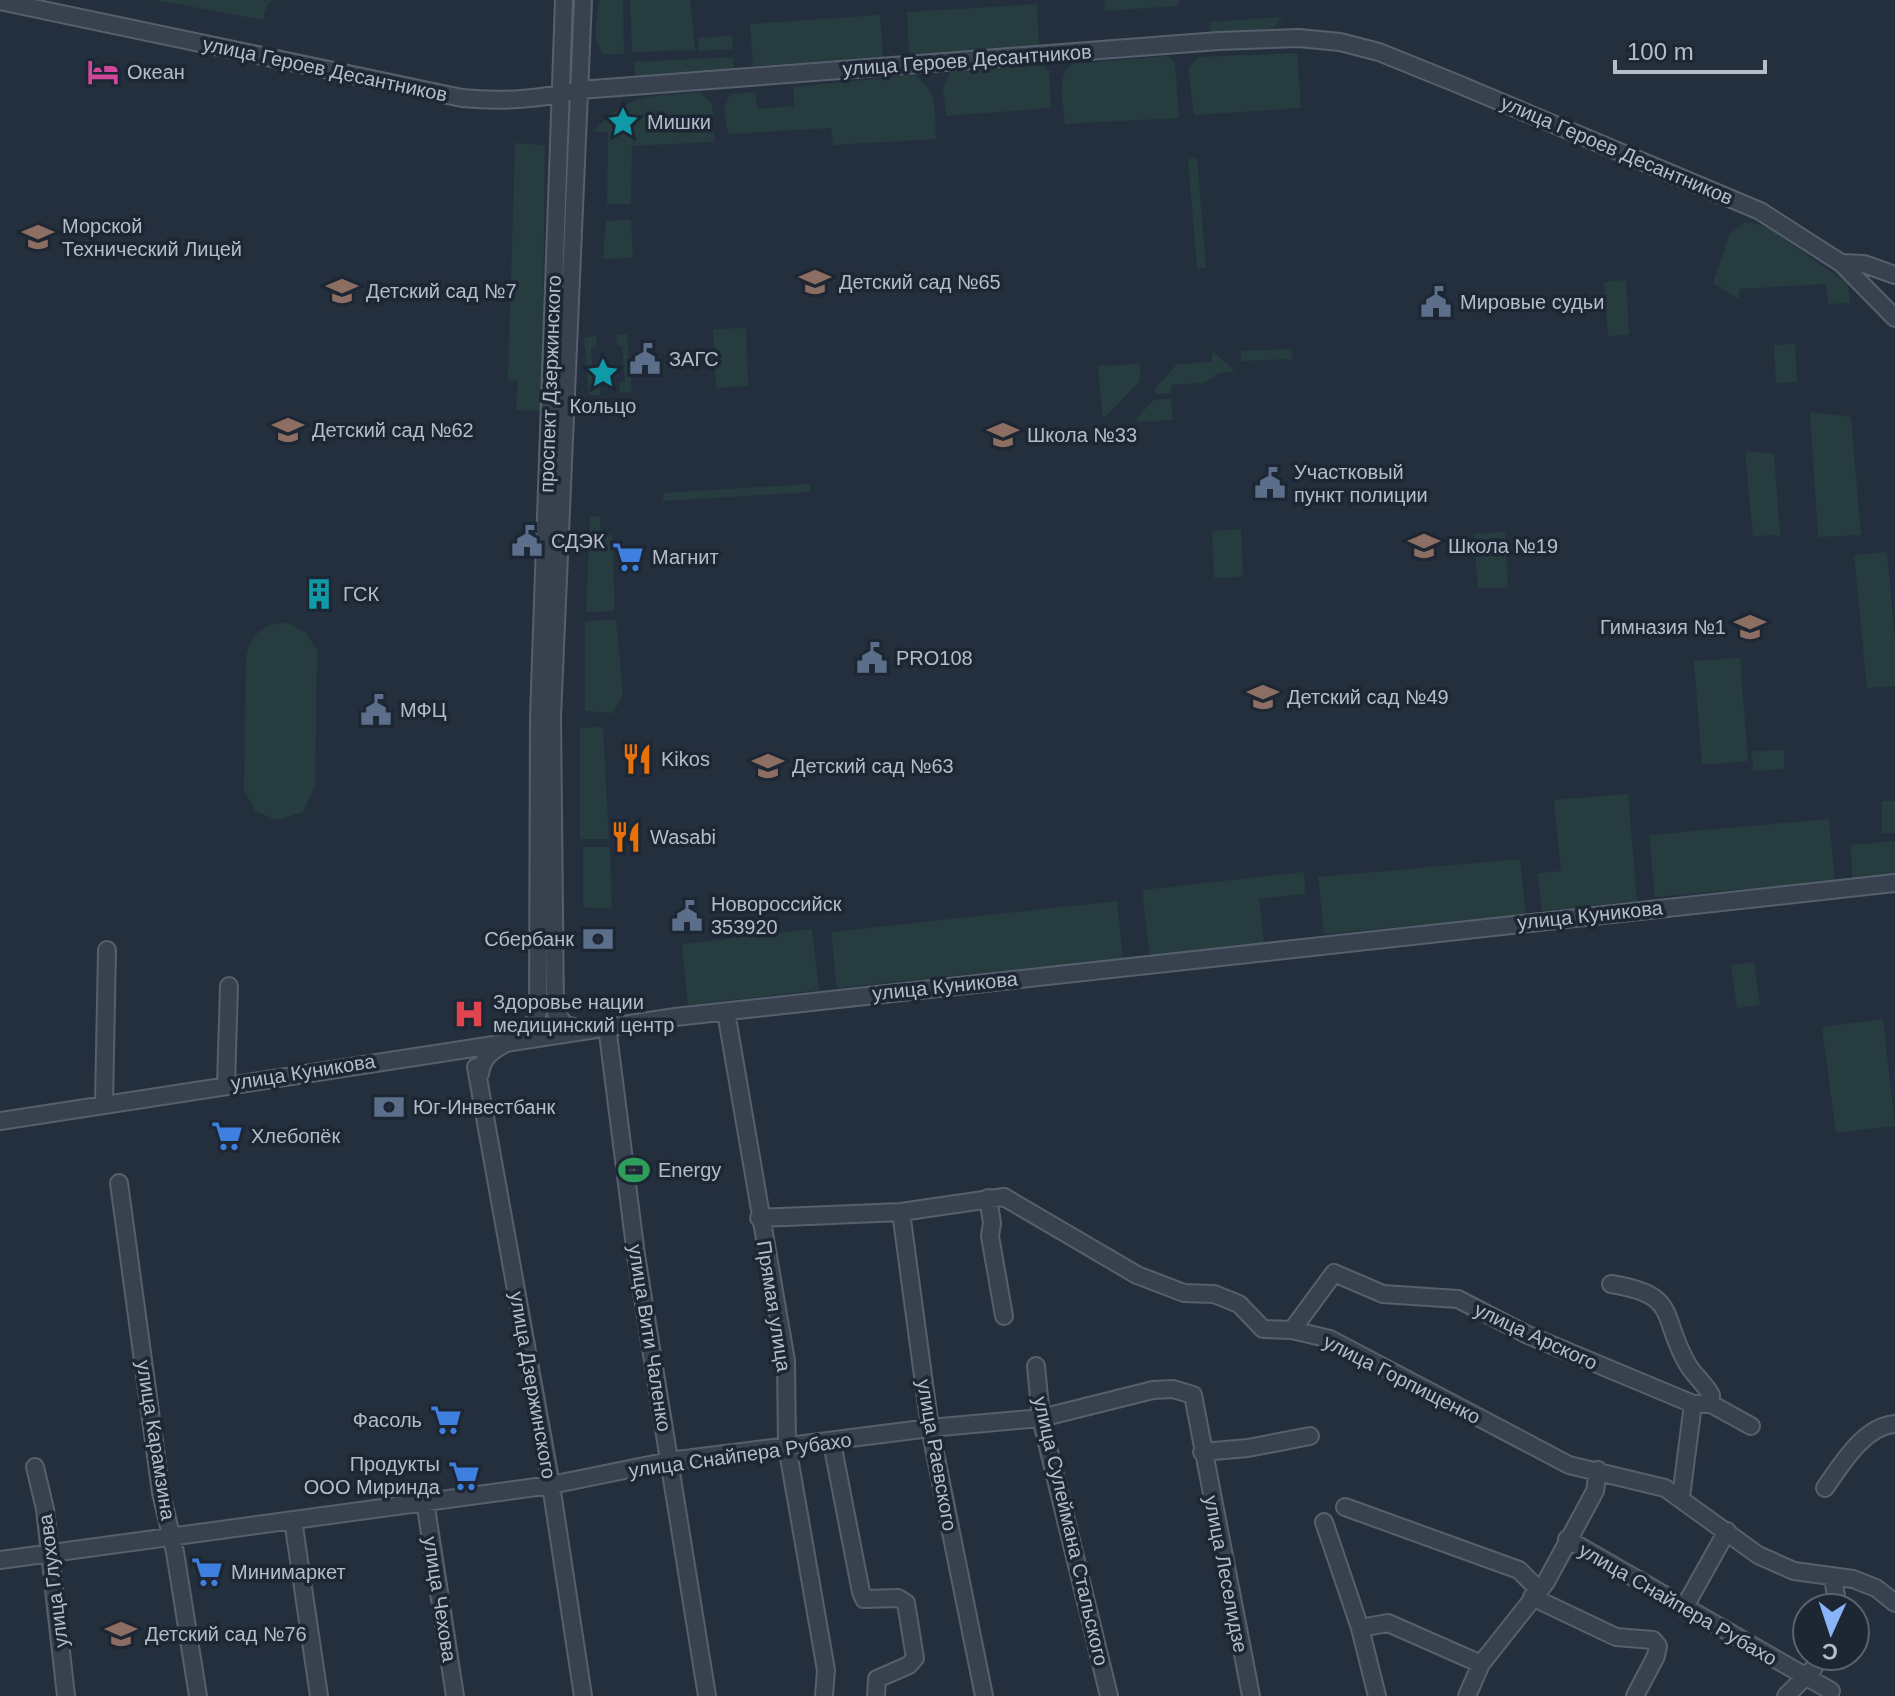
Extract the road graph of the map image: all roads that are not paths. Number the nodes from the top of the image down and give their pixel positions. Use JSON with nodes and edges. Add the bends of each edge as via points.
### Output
{"nodes":[{"id":1,"x":564,"y":0,"type":"edge"},
{"id":2,"x":583,"y":0,"type":"edge"},
{"id":3,"x":0,"y":1,"type":"edge"},
{"id":4,"x":580,"y":90,"type":"junction"},
{"id":5,"x":559,"y":95,"type":"junction"},
{"id":6,"x":1841,"y":263,"type":"junction"},
{"id":7,"x":1895,"y":275,"type":"edge"},
{"id":8,"x":1895,"y":318,"type":"edge"},
{"id":9,"x":546,"y":717,"type":"junction"},
{"id":10,"x":1895,"y":883,"type":"edge"},
{"id":11,"x":107,"y":950,"type":"dead end"},
{"id":12,"x":229,"y":986,"type":"dead end"},
{"id":13,"x":555,"y":1011,"type":"junction"},
{"id":14,"x":538,"y":1012,"type":"junction"},
{"id":15,"x":726,"y":1012,"type":"junction"},
{"id":16,"x":607,"y":1026,"type":"junction"},
{"id":17,"x":586,"y":1030,"type":"junction"},
{"id":18,"x":548,"y":1034,"type":"junction"},
{"id":19,"x":509,"y":1041,"type":"junction"},
{"id":20,"x":449,"y":1050,"type":"junction"},
{"id":21,"x":480,"y":1074,"type":"junction"},
{"id":22,"x":226,"y":1084,"type":"junction"},
{"id":23,"x":104,"y":1103,"type":"junction"},
{"id":24,"x":0,"y":1121,"type":"edge"},
{"id":25,"x":119,"y":1183,"type":"dead end"},
{"id":26,"x":988,"y":1198,"type":"junction"},
{"id":27,"x":901,"y":1212,"type":"junction"},
{"id":28,"x":759,"y":1218,"type":"junction"},
{"id":29,"x":1611,"y":1284,"type":"dead end"},
{"id":30,"x":1004,"y":1316,"type":"dead end"},
{"id":31,"x":1292,"y":1330,"type":"junction"},
{"id":32,"x":1036,"y":1366,"type":"dead end"},
{"id":33,"x":1193,"y":1395,"type":"joint"},
{"id":34,"x":1693,"y":1404,"type":"junction"},
{"id":35,"x":1711,"y":1404,"type":"junction"},
{"id":36,"x":1041,"y":1418,"type":"junction"},
{"id":37,"x":1895,"y":1424,"type":"edge"},
{"id":38,"x":1751,"y":1426,"type":"dead end"},
{"id":39,"x":930,"y":1428,"type":"junction"},
{"id":40,"x":1310,"y":1436,"type":"dead end"},
{"id":41,"x":832,"y":1443,"type":"junction"},
{"id":42,"x":787,"y":1446,"type":"junction"},
{"id":43,"x":1202,"y":1452,"type":"junction"},
{"id":44,"x":669,"y":1461,"type":"junction"},
{"id":45,"x":35,"y":1467,"type":"dead end"},
{"id":46,"x":1598,"y":1470,"type":"junction"},
{"id":47,"x":551,"y":1485,"type":"junction"},
{"id":48,"x":1825,"y":1488,"type":"dead end"},
{"id":49,"x":1681,"y":1497,"type":"junction"},
{"id":50,"x":425,"y":1501,"type":"junction"},
{"id":51,"x":1345,"y":1507,"type":"dead end"},
{"id":52,"x":293,"y":1520,"type":"junction"},
{"id":53,"x":1324,"y":1522,"type":"dead end"},
{"id":54,"x":1727,"y":1531,"type":"junction"},
{"id":55,"x":172,"y":1536,"type":"junction"},
{"id":56,"x":1567,"y":1539,"type":"junction"},
{"id":57,"x":50,"y":1553,"type":"junction"},
{"id":58,"x":0,"y":1560,"type":"edge"},
{"id":59,"x":1833,"y":1578,"type":"junction"},
{"id":60,"x":1835,"y":1592,"type":"edge"},
{"id":61,"x":1535,"y":1594,"type":"junction"},
{"id":62,"x":1895,"y":1603,"type":"edge"},
{"id":63,"x":1684,"y":1608,"type":"junction"},
{"id":64,"x":1360,"y":1628,"type":"junction"},
{"id":65,"x":1481,"y":1664,"type":"junction"},
{"id":66,"x":1808,"y":1672,"type":"edge"},
{"id":67,"x":1801,"y":1677,"type":"junction"},
{"id":68,"x":1831,"y":1691,"type":"dead end"},
{"id":69,"x":66,"y":1696,"type":"edge"},
{"id":70,"x":198,"y":1696,"type":"edge"},
{"id":71,"x":319,"y":1696,"type":"edge"},
{"id":72,"x":455,"y":1696,"type":"edge"},
{"id":73,"x":583,"y":1696,"type":"edge"},
{"id":74,"x":707,"y":1696,"type":"edge"},
{"id":75,"x":824,"y":1696,"type":"edge"},
{"id":76,"x":876,"y":1696,"type":"edge"},
{"id":77,"x":984,"y":1696,"type":"edge"},
{"id":78,"x":1109,"y":1696,"type":"edge"},
{"id":79,"x":1251,"y":1696,"type":"edge"},
{"id":80,"x":1377,"y":1696,"type":"edge"},
{"id":81,"x":1467,"y":1696,"type":"edge"},
{"id":82,"x":1635,"y":1696,"type":"edge"},
{"id":83,"x":1786,"y":1696,"type":"edge"}],
"edges":[{"from":1,"to":5,"type":"street","name":"проспект Дзержинского"},
{"from":2,"to":4,"type":"street","name":"проспект Дзержинского"},
{"from":3,"to":5,"type":"street","name":"улица Героев Десантников","via":[[462,98],[504,102]]},
{"from":4,"to":5,"type":"street","name":"улица Героев Десантников"},
{"from":4,"to":6,"type":"street","name":"улица Героев Десантников","via":[[1218,41],[1340,42],[1392,57],[1760,211]]},
{"from":4,"to":9,"type":"street","name":"проспект Дзержинского"},
{"from":5,"to":9,"type":"street","name":"проспект Дзержинского"},
{"from":6,"to":7,"type":"street","name":"улица Героев Десантников","via":[[1864,264]]},
{"from":6,"to":8,"type":"street"},
{"from":9,"to":13,"type":"street","name":"проспект Дзержинского"},
{"from":9,"to":14,"type":"street","name":"проспект Дзержинского"},
{"from":10,"to":15,"type":"street","name":"улица Куникова"},
{"from":11,"to":23,"type":"street"},
{"from":12,"to":22,"type":"street"},
{"from":13,"to":17,"type":"street","via":[[564,1024]]},
{"from":13,"to":18,"type":"street"},
{"from":14,"to":18,"type":"street"},
{"from":14,"to":19,"type":"street","via":[[531,1027]]},
{"from":15,"to":16,"type":"street","name":"улица Куникова"},
{"from":15,"to":28,"type":"street","name":"Прямая улица"},
{"from":16,"to":17,"type":"street","name":"улица Куникова"},
{"from":16,"to":44,"type":"street","name":"улица Вити Чаленко","via":[[621,1153]]},
{"from":17,"to":18,"type":"street","name":"улица Куникова"},
{"from":18,"to":19,"type":"street","name":"улица Куникова"},
{"from":19,"to":20,"type":"street","name":"улица Куникова"},
{"from":19,"to":21,"type":"street","via":[[489,1052]]},
{"from":20,"to":21,"type":"street","via":[[472,1059]]},
{"from":20,"to":22,"type":"street","name":"улица Куникова"},
{"from":21,"to":47,"type":"street","name":"улица Дзержинского"},
{"from":22,"to":23,"type":"street","name":"улица Куникова"},
{"from":23,"to":24,"type":"street","name":"улица Куникова"},
{"from":25,"to":55,"type":"street","name":"улица Карамзина","via":[[161,1493]]},
{"from":26,"to":27,"type":"street","name":"улица Горпищенко"},
{"from":26,"to":30,"type":"street"},
{"from":26,"to":31,"type":"street","name":"улица Горпищенко","via":[[1014,1201],[1137,1275],[1184,1293],[1214,1294],[1239,1304],[1263,1329]]},
{"from":27,"to":28,"type":"street","name":"улица Горпищенко"},
{"from":27,"to":39,"type":"street","name":"улица Раевского"},
{"from":28,"to":42,"type":"street","name":"Прямая улица","via":[[786,1361]]},
{"from":29,"to":35,"type":"street","via":[[1640,1289],[1668,1311],[1688,1365],[1711,1395]]},
{"from":31,"to":34,"type":"street","name":"улица Арского","via":[[1334,1273],[1383,1294],[1458,1299],[1528,1335]]},
{"from":31,"to":46,"type":"street","name":"улица Горпищенко","via":[[1330,1339],[1569,1465]]},
{"from":32,"to":36,"type":"street","name":"улица Сулеймана Стальского"},
{"from":33,"to":36,"type":"street","name":"улица Снайпера Рубахо","via":[[1153,1390]]},
{"from":33,"to":43,"type":"street","name":"улица Леселидзе"},
{"from":34,"to":35,"type":"street","name":"улица Арского"},
{"from":34,"to":49,"type":"street"},
{"from":35,"to":38,"type":"street","name":"улица Арского"},
{"from":36,"to":39,"type":"street","name":"улица Снайпера Рубахо"},
{"from":36,"to":78,"type":"street","name":"улица Сулеймана Стальского"},
{"from":37,"to":48,"type":"street","via":[[1883,1425],[1864,1439]]},
{"from":39,"to":41,"type":"street","name":"улица Снайпера Рубахо"},
{"from":39,"to":77,"type":"street","name":"улица Раевского"},
{"from":40,"to":43,"type":"street"},
{"from":41,"to":42,"type":"street","name":"улица Снайпера Рубахо"},
{"from":41,"to":76,"type":"street","via":[[864,1599],[898,1598],[906,1603],[915,1658],[877,1679]]},
{"from":42,"to":44,"type":"street","name":"улица Снайпера Рубахо"},
{"from":42,"to":75,"type":"street","name":"Прямая улица","via":[[826,1670]]},
{"from":43,"to":79,"type":"street","name":"улица Леселидзе"},
{"from":44,"to":47,"type":"street","name":"улица Снайпера Рубахо"},
{"from":44,"to":74,"type":"street","name":"улица Вити Чаленко"},
{"from":45,"to":57,"type":"street","name":"улица Глухова"},
{"from":46,"to":49,"type":"street","name":"улица Горпищенко"},
{"from":46,"to":56,"type":"street","via":[[1595,1491]]},
{"from":47,"to":50,"type":"street","name":"улица Снайпера Рубахо"},
{"from":47,"to":73,"type":"street","name":"улица Дзержинского"},
{"from":49,"to":54,"type":"street","name":"улица Горпищенко"},
{"from":50,"to":52,"type":"street","name":"улица Снайпера Рубахо"},
{"from":50,"to":72,"type":"street","name":"улица Чехова"},
{"from":51,"to":61,"type":"street","via":[[1519,1570]]},
{"from":52,"to":55,"type":"street","name":"улица Снайпера Рубахо"},
{"from":52,"to":71,"type":"street"},
{"from":53,"to":64,"type":"street"},
{"from":54,"to":59,"type":"street","name":"улица Горпищенко","via":[[1782,1566]]},
{"from":54,"to":63,"type":"street"},
{"from":55,"to":57,"type":"street","name":"улица Снайпера Рубахо"},
{"from":55,"to":70,"type":"street","name":"улица Карамзина"},
{"from":56,"to":61,"type":"street"},
{"from":56,"to":63,"type":"street","name":"улица Снайпера Рубахо"},
{"from":57,"to":58,"type":"street","name":"улица Снайпера Рубахо"},
{"from":57,"to":69,"type":"street","name":"улица Глухова"},
{"from":59,"to":60,"type":"street"},
{"from":59,"to":62,"type":"street","name":"улица Горпищенко","via":[[1865,1583]]},
{"from":61,"to":65,"type":"street"},
{"from":61,"to":82,"type":"street","via":[[1616,1637],[1653,1640],[1656,1656]]},
{"from":63,"to":67,"type":"street","name":"улица Снайпера Рубахо"},
{"from":64,"to":65,"type":"street","via":[[1388,1623]]},
{"from":64,"to":80,"type":"street"},
{"from":65,"to":81,"type":"street"},
{"from":66,"to":67,"type":"street"},
{"from":67,"to":68,"type":"street","name":"улица Снайпера Рубахо"},
{"from":67,"to":83,"type":"street"}]}
